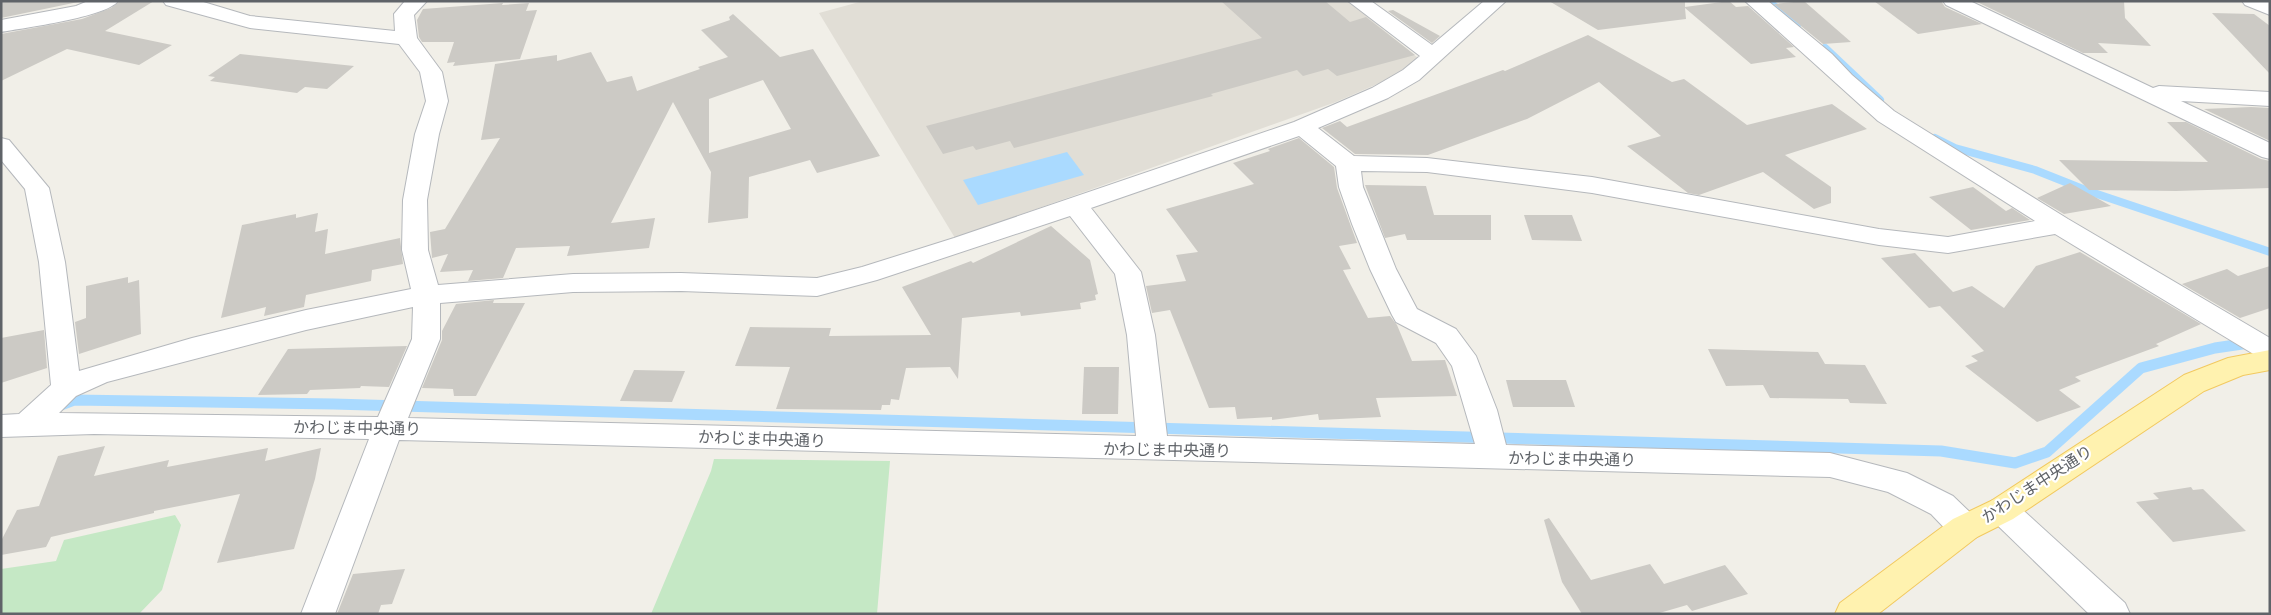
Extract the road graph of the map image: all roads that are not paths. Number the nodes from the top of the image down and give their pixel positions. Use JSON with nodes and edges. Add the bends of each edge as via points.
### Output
{"nodes":[{"id":1,"x":108,"y":1,"type":"edge"},
{"id":2,"x":172,"y":1,"type":"edge"},
{"id":3,"x":416,"y":1,"type":"edge"},
{"id":4,"x":1358,"y":1,"type":"edge"},
{"id":5,"x":1496,"y":1,"type":"edge"},
{"id":6,"x":1755,"y":1,"type":"edge"},
{"id":7,"x":1953,"y":1,"type":"edge"},
{"id":8,"x":2252,"y":1,"type":"edge"},
{"id":9,"x":2270,"y":9,"type":"edge"},
{"id":10,"x":1,"y":26,"type":"edge"},
{"id":11,"x":406,"y":38,"type":"junction"},
{"id":12,"x":1433,"y":56,"type":"junction"},
{"id":13,"x":2148,"y":93,"type":"junction"},
{"id":14,"x":2270,"y":100,"type":"edge"},
{"id":15,"x":1302,"y":127,"type":"junction"},
{"id":16,"x":1,"y":145,"type":"edge"},
{"id":17,"x":2270,"y":152,"type":"edge"},
{"id":18,"x":1348,"y":163,"type":"junction"},
{"id":19,"x":1075,"y":205,"type":"junction"},
{"id":20,"x":2059,"y":225,"type":"junction"},
{"id":21,"x":425,"y":296,"type":"junction"},
{"id":22,"x":2270,"y":351,"type":"edge"},
{"id":23,"x":2270,"y":360,"type":"edge"},
{"id":24,"x":66,"y":388,"type":"junction"},
{"id":25,"x":14,"y":425,"type":"edge"},
{"id":26,"x":388,"y":429,"type":"junction"},
{"id":27,"x":1153,"y":449,"type":"junction"},
{"id":28,"x":1494,"y":457,"type":"junction"},
{"id":29,"x":2002,"y":510,"type":"junction"},
{"id":30,"x":1966,"y":528,"type":"junction"},
{"id":31,"x":318,"y":614,"type":"edge"},
{"id":32,"x":1852,"y":614,"type":"edge"},
{"id":33,"x":2113,"y":614,"type":"edge"}],
"edges":[{"from":1,"to":10,"type":"street","via":[[80,11]]},
{"from":2,"to":11,"type":"street","via":[[249,22]]},
{"from":3,"to":11,"type":"street","via":[[404,14]]},
{"from":4,"to":12,"type":"street"},
{"from":5,"to":12,"type":"street"},
{"from":6,"to":20,"type":"street","via":[[1886,116]]},
{"from":7,"to":13,"type":"street"},
{"from":8,"to":9,"type":"street"},
{"from":11,"to":21,"type":"street","via":[[431,72],[437,101],[427,134],[415,200],[416,250]]},
{"from":12,"to":15,"type":"street","via":[[1411,75],[1380,93]]},
{"from":13,"to":14,"type":"street"},
{"from":13,"to":17,"type":"street"},
{"from":15,"to":18,"type":"street"},
{"from":15,"to":19,"type":"street"},
{"from":16,"to":24,"type":"street","via":[[37,188],[52,262]]},
{"from":18,"to":20,"type":"street","via":[[1427,165],[1592,185],[1880,237],[1948,245]]},
{"from":18,"to":28,"type":"street","via":[[1351,186],[1365,224],[1406,315],[1446,336],[1466,363]]},
{"from":19,"to":21,"type":"street","via":[[887,268],[817,287],[681,282],[573,283]]},
{"from":19,"to":27,"type":"street","via":[[1128,272],[1141,335]]},
{"from":20,"to":22,"type":"street"},
{"from":21,"to":24,"type":"street","via":[[192,348],[98,374]]},
{"from":21,"to":26,"type":"street","via":[[426,339]]},
{"from":23,"to":29,"type":"main road","name":"かわじま中央通り","via":[[2238,365],[2194,383]]},
{"from":24,"to":25,"type":"street"},
{"from":25,"to":26,"type":"street","name":"かわじま中央通り","via":[[103,423]]},
{"from":26,"to":27,"type":"street","name":"かわじま中央通り"},
{"from":26,"to":31,"type":"street"},
{"from":27,"to":28,"type":"street","name":"かわじま中央通り"},
{"from":28,"to":30,"type":"street","name":"かわじま中央通り","via":[[1830,465],[1896,482],[1942,505]]},
{"from":29,"to":30,"type":"main road","name":"かわじま中央通り"},
{"from":29,"to":33,"type":"street"},
{"from":30,"to":32,"type":"main road"}]}
